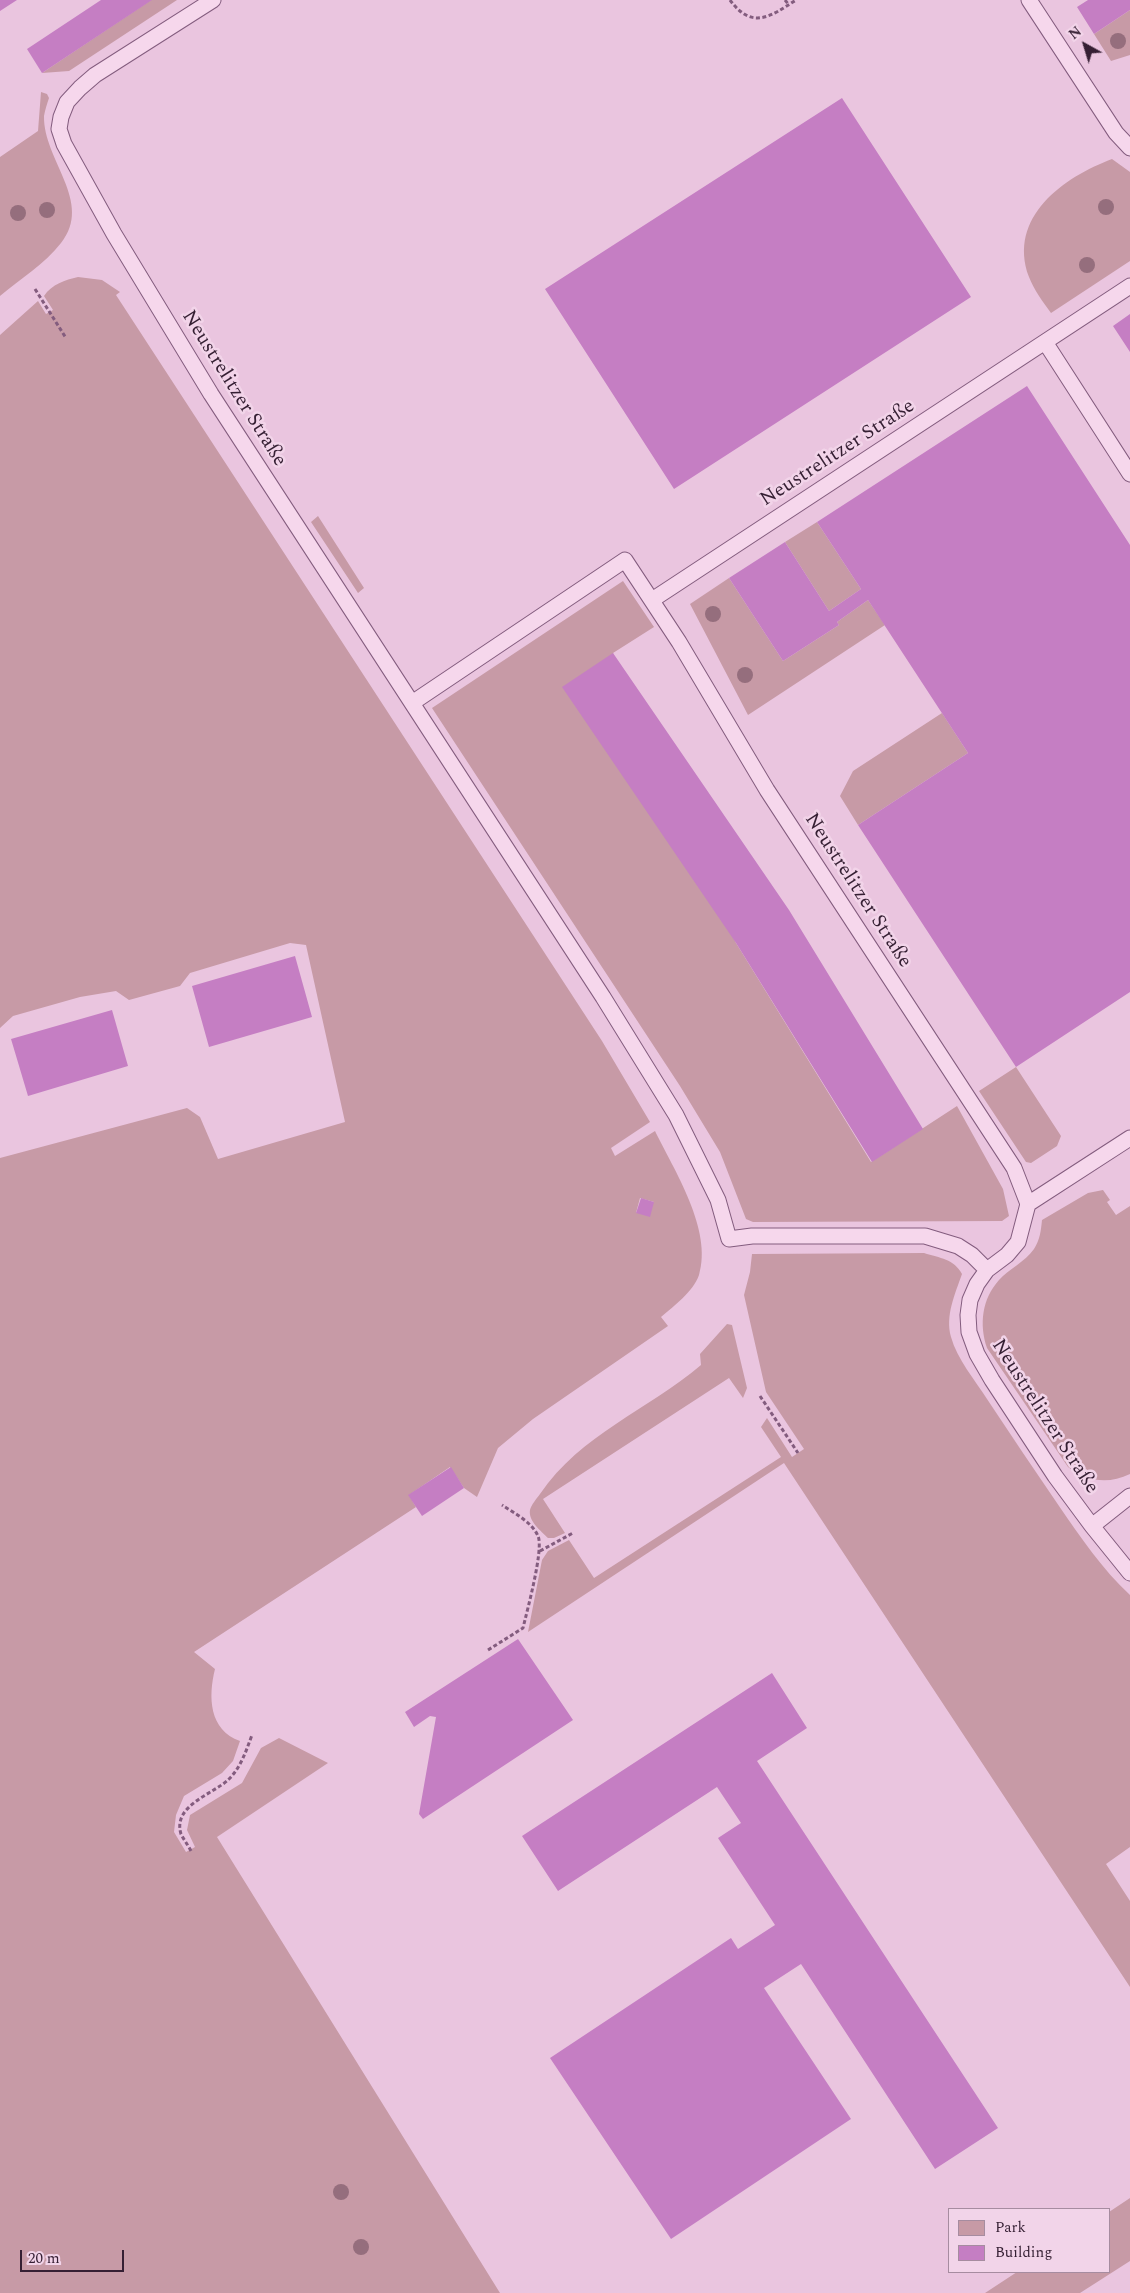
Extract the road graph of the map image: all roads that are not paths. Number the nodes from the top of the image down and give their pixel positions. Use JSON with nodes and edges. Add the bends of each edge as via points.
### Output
{"nodes":[{"id":1,"x":213,"y":0,"type":"edge"},
{"id":2,"x":1030,"y":0,"type":"edge"},
{"id":3,"x":1130,"y":148,"type":"edge"},
{"id":4,"x":1130,"y":286,"type":"edge"},
{"id":5,"x":1046,"y":342,"type":"junction"},
{"id":6,"x":1130,"y":474,"type":"edge"},
{"id":7,"x":652,"y":600,"type":"junction"},
{"id":8,"x":412,"y":703,"type":"junction"},
{"id":9,"x":1130,"y":1138,"type":"edge"},
{"id":10,"x":1028,"y":1204,"type":"junction"},
{"id":11,"x":987,"y":1270,"type":"junction"},
{"id":12,"x":1130,"y":1496,"type":"edge"},
{"id":13,"x":1092,"y":1526,"type":"junction"},
{"id":14,"x":1130,"y":1573,"type":"edge"}],
"edges":[{"from":1,"to":8,"type":"lane","name":"Neustrelitzer Straße","via":[[95,75],[67,102],[60,129],[73,163],[211,394]]},
{"from":2,"to":3,"type":"lane","via":[[1116,133]]},
{"from":4,"to":5,"type":"lane","name":"Neustrelitzer Straße"},
{"from":5,"to":6,"type":"lane"},
{"from":5,"to":7,"type":"lane","name":"Neustrelitzer Straße"},
{"from":7,"to":8,"type":"lane","name":"Neustrelitzer Straße","via":[[625,560]]},
{"from":7,"to":10,"type":"lane","name":"Neustrelitzer Straße","via":[[773,798],[1014,1168]]},
{"from":8,"to":11,"type":"lane","name":"Neustrelitzer Straße","via":[[676,1115],[718,1200],[729,1238],[926,1236],[958,1246]]},
{"from":9,"to":10,"type":"lane"},
{"from":10,"to":11,"type":"lane","name":"Neustrelitzer Straße","via":[[1018,1242]]},
{"from":11,"to":13,"type":"lane","name":"Neustrelitzer Straße","via":[[970,1300],[968,1315],[969,1332],[977,1354],[1055,1476]]},
{"from":12,"to":13,"type":"lane"},
{"from":13,"to":14,"type":"lane","name":"Neustrelitzer Straße"}]}
